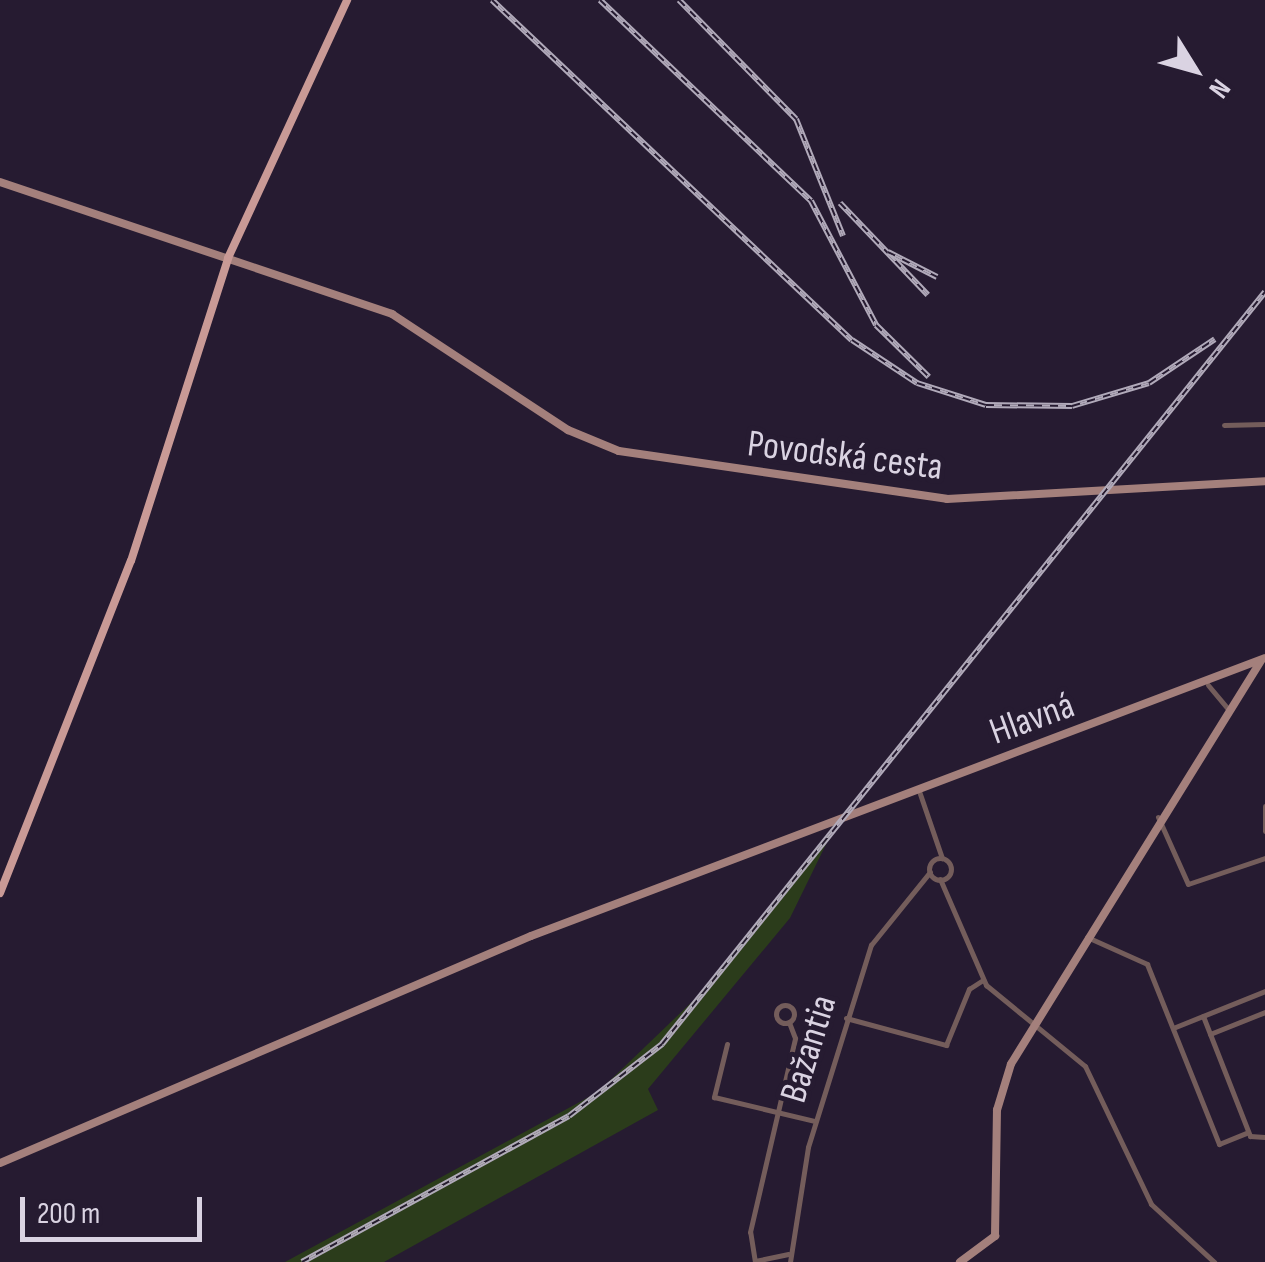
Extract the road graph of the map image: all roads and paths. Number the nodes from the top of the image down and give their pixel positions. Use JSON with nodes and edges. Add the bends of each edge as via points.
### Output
{"nodes":[{"id":1,"x":348,"y":0,"type":"edge"},
{"id":2,"x":0,"y":182,"type":"edge"},
{"id":3,"x":228,"y":258,"type":"junction"},
{"id":4,"x":1265,"y":424,"type":"edge"},
{"id":5,"x":1224,"y":425,"type":"dead end"},
{"id":6,"x":1265,"y":481,"type":"edge"},
{"id":7,"x":1262,"y":660,"type":"edge"},
{"id":8,"x":1208,"y":685,"type":"junction"},
{"id":9,"x":1228,"y":710,"type":"junction"},
{"id":10,"x":918,"y":791,"type":"junction"},
{"id":11,"x":1265,"y":806,"type":"edge"},
{"id":12,"x":1158,"y":817,"type":"junction"},
{"id":13,"x":1265,"y":831,"type":"edge"},
{"id":14,"x":942,"y":858,"type":"junction"},
{"id":15,"x":1265,"y":858,"type":"edge"},
{"id":16,"x":930,"y":872,"type":"junction"},
{"id":17,"x":940,"y":880,"type":"junction"},
{"id":18,"x":0,"y":893,"type":"edge"},
{"id":19,"x":1087,"y":936,"type":"junction"},
{"id":20,"x":983,"y":980,"type":"junction"},
{"id":21,"x":1265,"y":991,"type":"edge"},
{"id":22,"x":1265,"y":1012,"type":"edge"},
{"id":23,"x":846,"y":1018,"type":"junction"},
{"id":24,"x":1199,"y":1018,"type":"junction"},
{"id":25,"x":1037,"y":1021,"type":"junction"},
{"id":26,"x":788,"y":1022,"type":"dead end"},
{"id":27,"x":1173,"y":1028,"type":"junction"},
{"id":28,"x":1210,"y":1034,"type":"junction"},
{"id":29,"x":727,"y":1044,"type":"dead end"},
{"id":30,"x":776,"y":1111,"type":"junction"},
{"id":31,"x":815,"y":1121,"type":"junction"},
{"id":32,"x":1248,"y":1132,"type":"junction"},
{"id":33,"x":1265,"y":1138,"type":"edge"},
{"id":34,"x":0,"y":1163,"type":"edge"},
{"id":35,"x":789,"y":1258,"type":"edge"},
{"id":36,"x":755,"y":1262,"type":"edge"},
{"id":37,"x":960,"y":1262,"type":"edge"},
{"id":38,"x":1214,"y":1262,"type":"edge"}],
"edges":[{"from":1,"to":3,"type":"main road"},
{"from":2,"to":3,"type":"street","name":"Povodská cesta"},
{"from":3,"to":6,"type":"street","name":"Povodská cesta","via":[[340,293],[449,346],[580,437],[656,459],[947,498]]},
{"from":3,"to":18,"type":"main road","via":[[131,561]]},
{"from":4,"to":5,"type":"street"},
{"from":7,"to":8,"type":"street","name":"Hlavná"},
{"from":7,"to":9,"type":"street"},
{"from":8,"to":9,"type":"street"},
{"from":8,"to":10,"type":"street","name":"Hlavná"},
{"from":9,"to":12,"type":"street"},
{"from":10,"to":14,"type":"street"},
{"from":10,"to":34,"type":"street","name":"Hlavná","via":[[531,936]]},
{"from":11,"to":13,"type":"street"},
{"from":12,"to":15,"type":"street","via":[[1188,884]]},
{"from":12,"to":19,"type":"street"},
{"from":14,"to":16,"type":"street","name":"Bažantia"},
{"from":14,"to":17,"type":"street","via":[[950,871]]},
{"from":16,"to":17,"type":"street"},
{"from":16,"to":23,"type":"street","name":"Bažantia","via":[[871,945]]},
{"from":17,"to":20,"type":"street"},
{"from":19,"to":25,"type":"street"},
{"from":19,"to":27,"type":"street","via":[[1147,964]]},
{"from":20,"to":23,"type":"street","via":[[969,988],[946,1045]]},
{"from":20,"to":25,"type":"street"},
{"from":21,"to":24,"type":"street"},
{"from":22,"to":28,"type":"street"},
{"from":23,"to":31,"type":"street","name":"Bažantia"},
{"from":24,"to":27,"type":"street"},
{"from":24,"to":28,"type":"street"},
{"from":25,"to":37,"type":"street","via":[[1001,1086],[996,1236]]},
{"from":25,"to":38,"type":"street","via":[[1095,1080],[1163,1220]]},
{"from":26,"to":30,"type":"street","via":[[795,1038]]},
{"from":27,"to":32,"type":"street","via":[[1219,1144]]},
{"from":28,"to":32,"type":"street"},
{"from":29,"to":30,"type":"street","via":[[714,1097]]},
{"from":30,"to":31,"type":"street"},
{"from":30,"to":36,"type":"street","via":[[750,1232]]},
{"from":31,"to":35,"type":"street","name":"Bažantia"},
{"from":32,"to":33,"type":"street"},
{"from":35,"to":36,"type":"street"}]}
